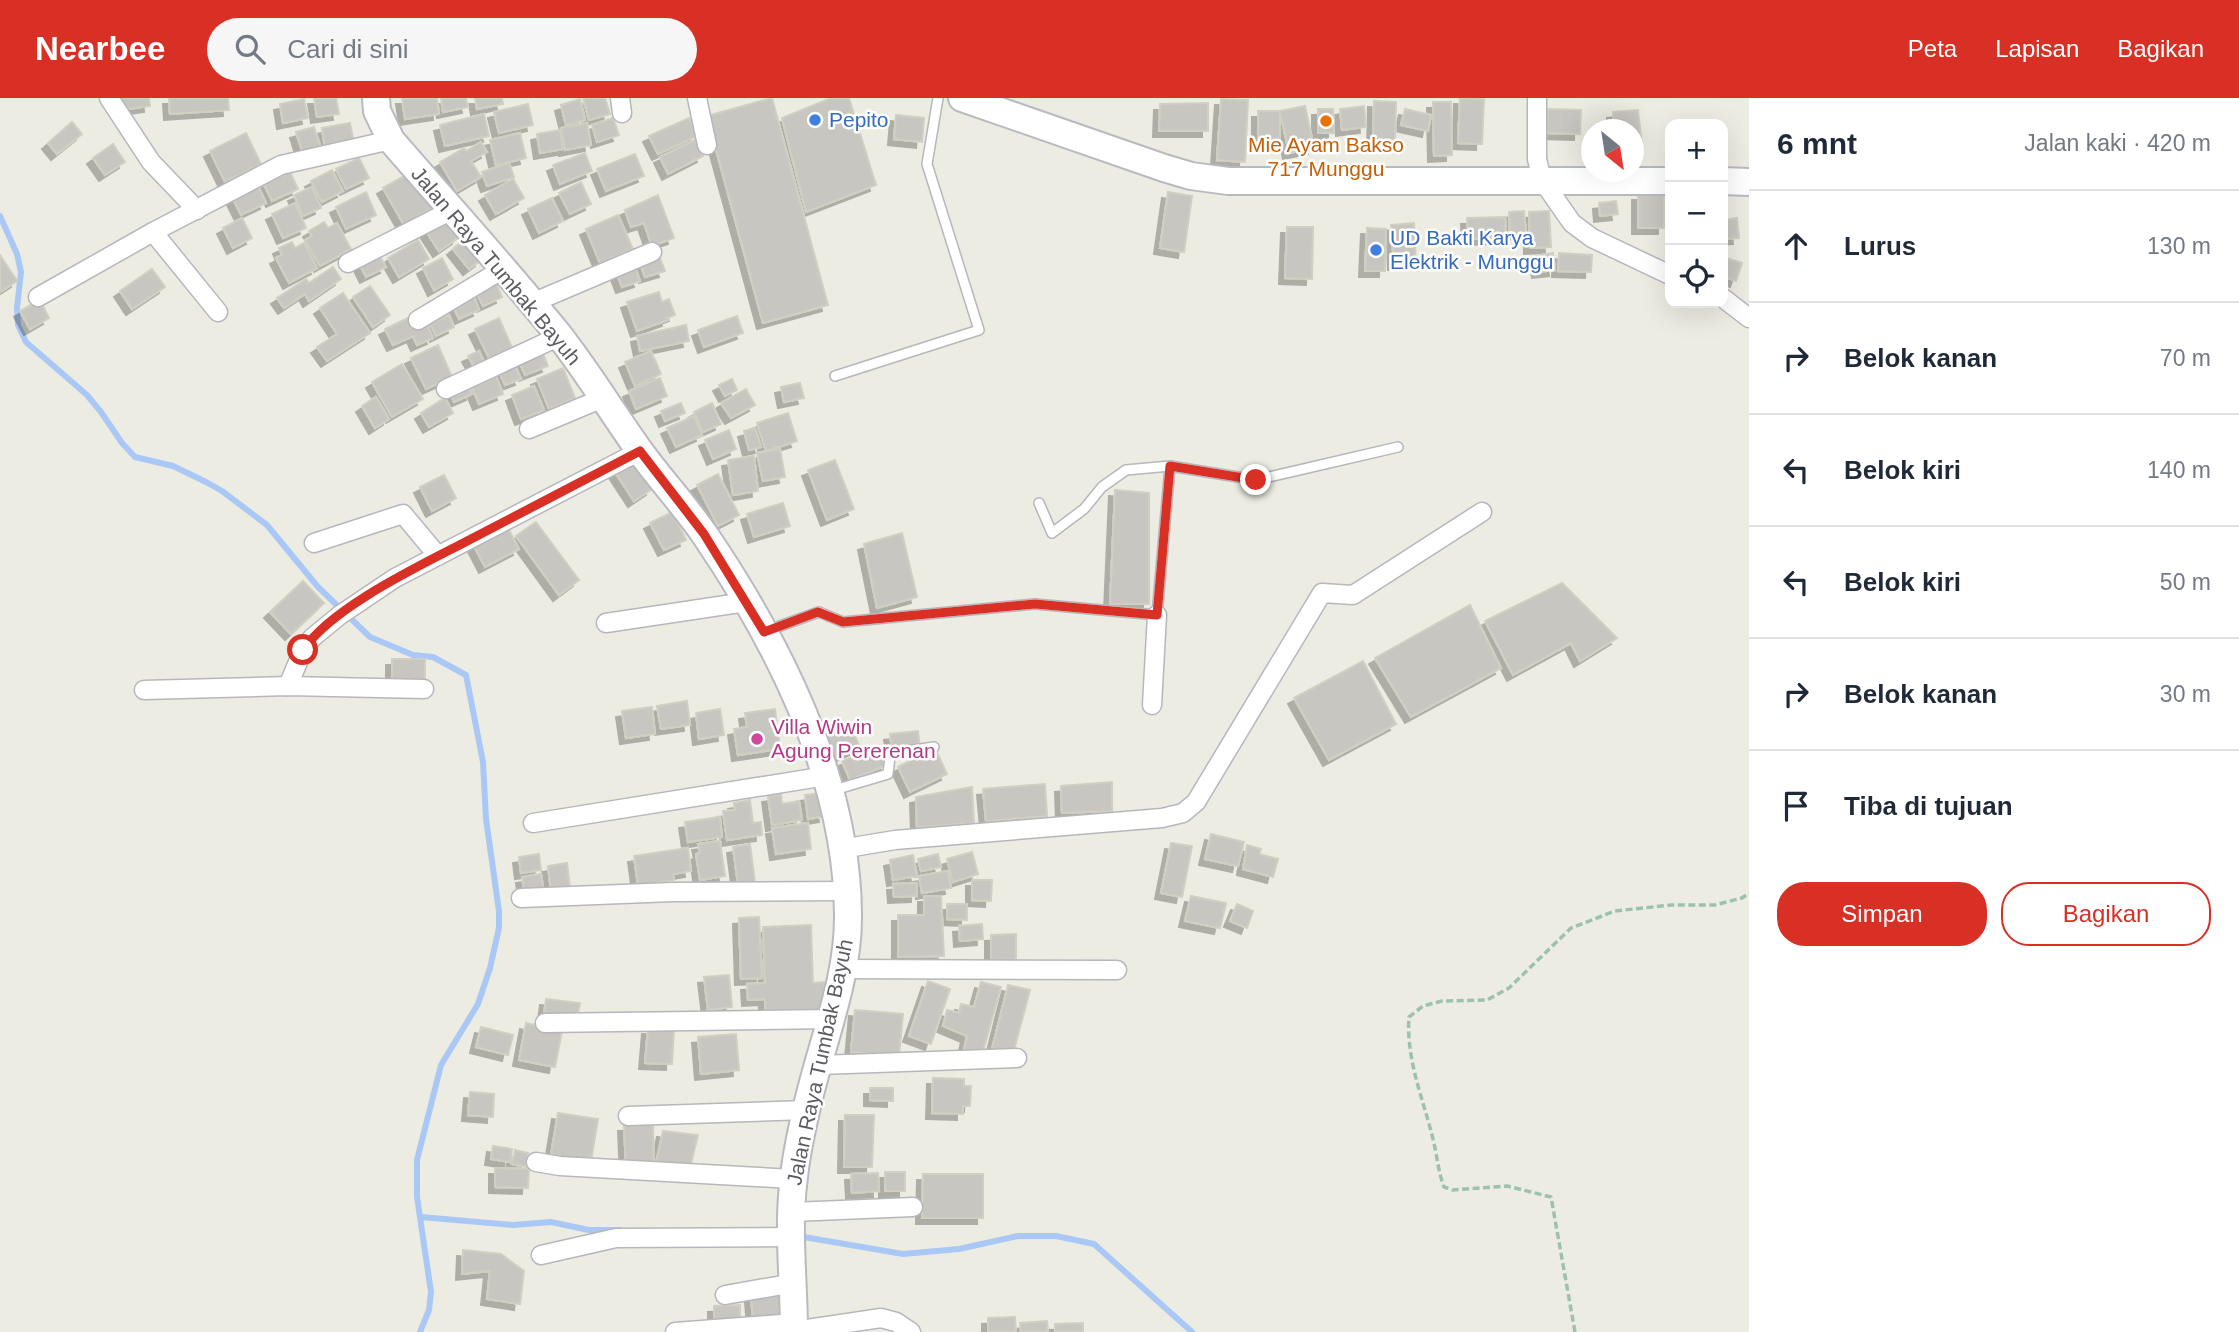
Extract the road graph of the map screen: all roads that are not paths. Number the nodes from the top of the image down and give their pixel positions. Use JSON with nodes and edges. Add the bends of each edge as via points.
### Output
{"nodes":[{"id":1,"x":109,"y":98,"type":"edge"},
{"id":2,"x":376,"y":98,"type":"edge"},
{"id":3,"x":698,"y":98,"type":"edge"},
{"id":4,"x":938,"y":98,"type":"edge"},
{"id":5,"x":962,"y":98,"type":"edge"},
{"id":6,"x":1537,"y":98,"type":"edge"},
{"id":7,"x":391,"y":140,"type":"junction"},
{"id":8,"x":707,"y":145,"type":"dead end"},
{"id":9,"x":1542,"y":180,"type":"junction"},
{"id":10,"x":1665,"y":181,"type":"edge"},
{"id":11,"x":1728,"y":181,"type":"edge"},
{"id":12,"x":1749,"y":181,"type":"edge"},
{"id":13,"x":197,"y":210,"type":"junction"},
{"id":14,"x":452,"y":210,"type":"junction"},
{"id":15,"x":153,"y":232,"type":"junction"},
{"id":16,"x":652,"y":252,"type":"dead end"},
{"id":17,"x":348,"y":263,"type":"dead end"},
{"id":18,"x":503,"y":269,"type":"junction"},
{"id":19,"x":1665,"y":273,"type":"edge"},
{"id":20,"x":38,"y":297,"type":"dead end"},
{"id":21,"x":1728,"y":302,"type":"edge"},
{"id":22,"x":532,"y":303,"type":"junction"},
{"id":23,"x":218,"y":312,"type":"dead end"},
{"id":24,"x":1749,"y":318,"type":"edge"},
{"id":25,"x":418,"y":320,"type":"dead end"},
{"id":26,"x":560,"y":336,"type":"junction"},
{"id":27,"x":835,"y":376,"type":"dead end"},
{"id":28,"x":446,"y":389,"type":"dead end"},
{"id":29,"x":603,"y":398,"type":"junction"},
{"id":30,"x":529,"y":429,"type":"dead end"},
{"id":31,"x":1398,"y":447,"type":"dead end"},
{"id":32,"x":640,"y":451,"type":"junction"},
{"id":33,"x":1170,"y":466,"type":"junction"},
{"id":34,"x":1039,"y":503,"type":"dead end"},
{"id":35,"x":1482,"y":512,"type":"dead end"},
{"id":36,"x":314,"y":543,"type":"dead end"},
{"id":37,"x":439,"y":556,"type":"junction"},
{"id":38,"x":746,"y":602,"type":"junction"},
{"id":39,"x":1157,"y":615,"type":"junction"},
{"id":40,"x":606,"y":623,"type":"dead end"},
{"id":41,"x":764,"y":632,"type":"junction"},
{"id":42,"x":288,"y":687,"type":"junction"},
{"id":43,"x":424,"y":688,"type":"dead end"},
{"id":44,"x":144,"y":690,"type":"dead end"},
{"id":45,"x":1152,"y":705,"type":"dead end"},
{"id":46,"x":934,"y":747,"type":"dead end"},
{"id":47,"x":828,"y":783,"type":"junction"},
{"id":48,"x":533,"y":823,"type":"dead end"},
{"id":49,"x":841,"y":849,"type":"junction"},
{"id":50,"x":846,"y":891,"type":"junction"},
{"id":51,"x":521,"y":898,"type":"dead end"},
{"id":52,"x":842,"y":969,"type":"junction"},
{"id":53,"x":1117,"y":970,"type":"dead end"},
{"id":54,"x":830,"y":1019,"type":"junction"},
{"id":55,"x":545,"y":1023,"type":"dead end"},
{"id":56,"x":1017,"y":1058,"type":"dead end"},
{"id":57,"x":819,"y":1065,"type":"junction"},
{"id":58,"x":806,"y":1110,"type":"junction"},
{"id":59,"x":628,"y":1116,"type":"dead end"},
{"id":60,"x":536,"y":1162,"type":"dead end"},
{"id":61,"x":793,"y":1179,"type":"junction"},
{"id":62,"x":913,"y":1207,"type":"dead end"},
{"id":63,"x":792,"y":1223,"type":"junction"},
{"id":64,"x":541,"y":1255,"type":"dead end"},
{"id":65,"x":794,"y":1283,"type":"junction"},
{"id":66,"x":725,"y":1295,"type":"dead end"},
{"id":67,"x":794,"y":1329,"type":"edge"},
{"id":68,"x":675,"y":1332,"type":"edge"},
{"id":69,"x":911,"y":1332,"type":"edge"}],
"edges":[{"from":1,"to":13,"type":"street","via":[[151,162]]},
{"from":2,"to":7,"type":"street","name":"Jalan Raya Tumbak Bayuh"},
{"from":3,"to":8,"type":"street"},
{"from":4,"to":27,"type":"lane","via":[[927,164],[979,330]]},
{"from":5,"to":9,"type":"street","via":[[1191,176],[1283,182]]},
{"from":6,"to":9,"type":"street","via":[[1537,159]]},
{"from":7,"to":13,"type":"street","via":[[281,165]]},
{"from":7,"to":14,"type":"street","name":"Jalan Raya Tumbak Bayuh"},
{"from":9,"to":10,"type":"street"},
{"from":9,"to":19,"type":"street","via":[[1572,223],[1592,238]]},
{"from":11,"to":12,"type":"street"},
{"from":13,"to":15,"type":"street"},
{"from":14,"to":17,"type":"street"},
{"from":14,"to":18,"type":"street","name":"Jalan Raya Tumbak Bayuh"},
{"from":15,"to":20,"type":"street"},
{"from":15,"to":23,"type":"street"},
{"from":16,"to":22,"type":"street"},
{"from":18,"to":22,"type":"street","name":"Jalan Raya Tumbak Bayuh"},
{"from":18,"to":25,"type":"street"},
{"from":21,"to":24,"type":"street"},
{"from":22,"to":26,"type":"street","name":"Jalan Raya Tumbak Bayuh"},
{"from":26,"to":28,"type":"street"},
{"from":26,"to":29,"type":"street","name":"Jalan Raya Tumbak Bayuh"},
{"from":29,"to":30,"type":"street"},
{"from":29,"to":32,"type":"street","name":"Jalan Raya Tumbak Bayuh"},
{"from":31,"to":33,"type":"lane","via":[[1256,480]]},
{"from":32,"to":37,"type":"street"},
{"from":32,"to":38,"type":"street","name":"Jalan Raya Tumbak Bayuh","via":[[704,534]]},
{"from":33,"to":34,"type":"lane","via":[[1126,470],[1052,533]]},
{"from":33,"to":39,"type":"lane"},
{"from":35,"to":49,"type":"street","via":[[1353,595],[1322,593],[1196,802],[1183,813]]},
{"from":36,"to":37,"type":"street","via":[[403,514]]},
{"from":37,"to":42,"type":"street","via":[[396,578],[312,638]]},
{"from":38,"to":40,"type":"street"},
{"from":38,"to":41,"type":"street","name":"Jalan Raya Tumbak Bayuh"},
{"from":39,"to":41,"type":"lane","via":[[1035,604],[843,622],[818,612]]},
{"from":39,"to":45,"type":"street"},
{"from":41,"to":47,"type":"street","name":"Jalan Raya Tumbak Bayuh","via":[[782,665]]},
{"from":42,"to":43,"type":"street"},
{"from":42,"to":44,"type":"street"},
{"from":46,"to":47,"type":"lane","via":[[893,753],[888,774]]},
{"from":47,"to":48,"type":"street"},
{"from":47,"to":49,"type":"street","name":"Jalan Raya Tumbak Bayuh"},
{"from":49,"to":50,"type":"street","name":"Jalan Raya Tumbak Bayuh"},
{"from":50,"to":51,"type":"street"},
{"from":50,"to":52,"type":"street","name":"Jalan Raya Tumbak Bayuh","via":[[848,925]]},
{"from":52,"to":53,"type":"street"},
{"from":52,"to":54,"type":"street","name":"Jalan Raya Tumbak Bayuh"},
{"from":54,"to":55,"type":"street"},
{"from":54,"to":57,"type":"street","name":"Jalan Raya Tumbak Bayuh"},
{"from":56,"to":57,"type":"street"},
{"from":57,"to":58,"type":"street","name":"Jalan Raya Tumbak Bayuh"},
{"from":58,"to":59,"type":"street"},
{"from":58,"to":61,"type":"street","name":"Jalan Raya Tumbak Bayuh"},
{"from":60,"to":61,"type":"street"},
{"from":61,"to":63,"type":"street","name":"Jalan Raya Tumbak Bayuh"},
{"from":62,"to":63,"type":"street"},
{"from":63,"to":64,"type":"street","via":[[616,1238]]},
{"from":63,"to":65,"type":"street","name":"Jalan Raya Tumbak Bayuh"},
{"from":65,"to":66,"type":"street"},
{"from":65,"to":67,"type":"street","name":"Jalan Raya Tumbak Bayuh"},
{"from":67,"to":68,"type":"street"},
{"from":67,"to":69,"type":"street","via":[[881,1318]]}]}
